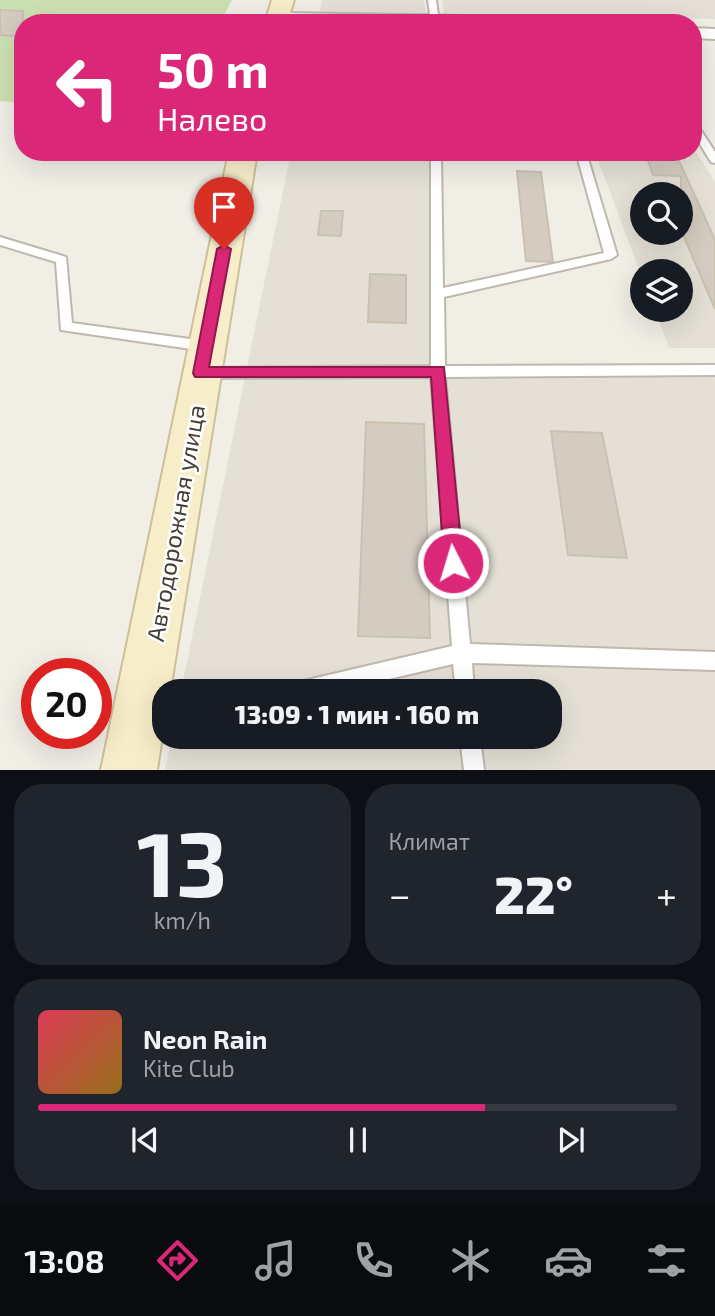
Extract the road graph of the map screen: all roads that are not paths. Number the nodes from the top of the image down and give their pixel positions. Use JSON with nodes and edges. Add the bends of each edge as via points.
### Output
{"nodes":[{"id":1,"x":702,"y":139,"type":"edge"},
{"id":2,"x":715,"y":160,"type":"edge"},
{"id":3,"x":241,"y":161,"type":"edge"},
{"id":4,"x":436,"y":161,"type":"edge"},
{"id":5,"x":584,"y":161,"type":"edge"},
{"id":6,"x":0,"y":241,"type":"edge"},
{"id":7,"x":438,"y":294,"type":"junction"},
{"id":8,"x":203,"y":359,"type":"junction"},
{"id":9,"x":715,"y":370,"type":"edge"},
{"id":10,"x":438,"y":372,"type":"junction"},
{"id":11,"x":460,"y":653,"type":"junction"},
{"id":12,"x":715,"y":661,"type":"edge"},
{"id":13,"x":350,"y":679,"type":"edge"},
{"id":14,"x":463,"y":679,"type":"edge"},
{"id":15,"x":471,"y":749,"type":"edge"},
{"id":16,"x":129,"y":770,"type":"edge"},
{"id":17,"x":474,"y":770,"type":"edge"}],
"edges":[{"from":1,"to":2,"type":"lane"},
{"from":3,"to":8,"type":"main road","name":"Автодорожная улица"},
{"from":4,"to":7,"type":"lane"},
{"from":5,"to":7,"type":"lane","via":[[611,255]]},
{"from":6,"to":8,"type":"lane","via":[[62,260],[66,327]]},
{"from":7,"to":10,"type":"lane"},
{"from":8,"to":10,"type":"lane"},
{"from":8,"to":16,"type":"main road","name":"Автодорожная улица","via":[[145,728]]},
{"from":9,"to":10,"type":"lane"},
{"from":10,"to":11,"type":"lane"},
{"from":11,"to":12,"type":"lane"},
{"from":11,"to":13,"type":"lane"},
{"from":11,"to":14,"type":"lane"},
{"from":15,"to":17,"type":"lane"}]}
